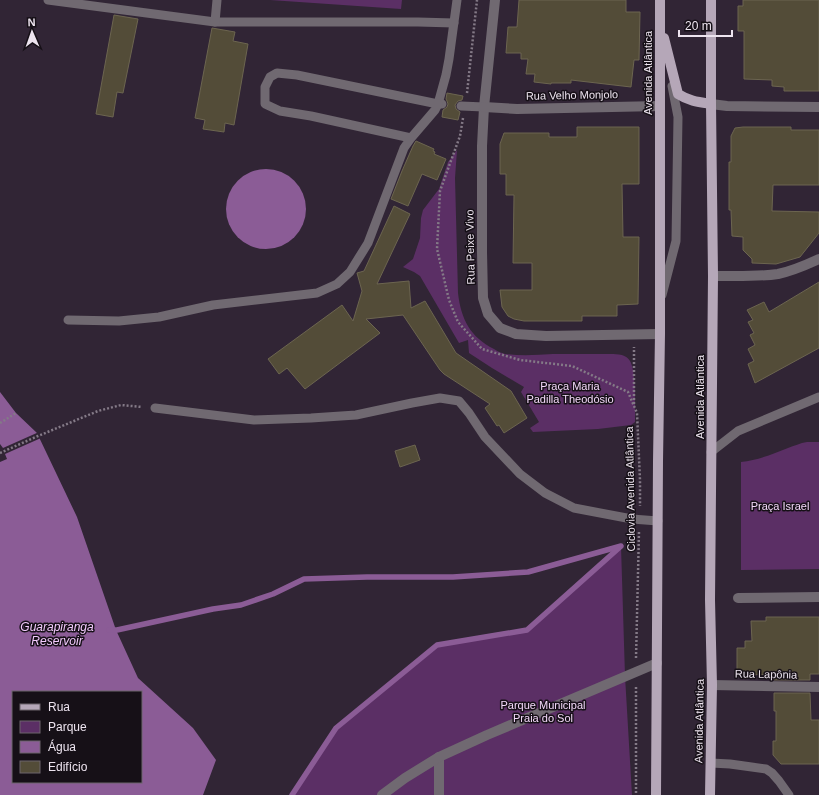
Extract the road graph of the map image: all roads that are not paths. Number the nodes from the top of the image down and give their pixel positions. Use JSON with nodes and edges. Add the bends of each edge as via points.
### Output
{"nodes":[{"id":1,"x":48,"y":0,"type":"edge"},
{"id":2,"x":217,"y":0,"type":"edge"},
{"id":3,"x":457,"y":0,"type":"edge"},
{"id":4,"x":495,"y":0,"type":"edge"},
{"id":5,"x":660,"y":0,"type":"edge"},
{"id":6,"x":712,"y":0,"type":"edge"},
{"id":7,"x":215,"y":22,"type":"junction"},
{"id":8,"x":454,"y":23,"type":"junction"},
{"id":9,"x":661,"y":24,"type":"junction"},
{"id":10,"x":441,"y":104,"type":"junction"},
{"id":11,"x":711,"y":104,"type":"junction"},
{"id":12,"x":463,"y":106,"type":"road end"},
{"id":13,"x":660,"y":106,"type":"junction"},
{"id":14,"x":484,"y":107,"type":"junction"},
{"id":15,"x":819,"y":108,"type":"edge"},
{"id":16,"x":410,"y":138,"type":"junction"},
{"id":17,"x":819,"y":259,"type":"edge"},
{"id":18,"x":713,"y":276,"type":"junction"},
{"id":19,"x":660,"y":302,"type":"junction"},
{"id":20,"x":68,"y":320,"type":"dead end"},
{"id":21,"x":660,"y":334,"type":"junction"},
{"id":22,"x":819,"y":397,"type":"edge"},
{"id":23,"x":155,"y":408,"type":"road end"},
{"id":24,"x":712,"y":452,"type":"junction"},
{"id":25,"x":658,"y":521,"type":"junction"},
{"id":26,"x":819,"y":597,"type":"edge"},
{"id":27,"x":738,"y":598,"type":"dead end"},
{"id":28,"x":657,"y":663,"type":"junction"},
{"id":29,"x":712,"y":684,"type":"junction"},
{"id":30,"x":819,"y":687,"type":"edge"},
{"id":31,"x":439,"y":757,"type":"junction"},
{"id":32,"x":711,"y":763,"type":"junction"},
{"id":33,"x":382,"y":795,"type":"edge"},
{"id":34,"x":439,"y":795,"type":"edge"},
{"id":35,"x":656,"y":795,"type":"edge"},
{"id":36,"x":710,"y":795,"type":"edge"},
{"id":37,"x":788,"y":795,"type":"edge"}],
"edges":[{"from":1,"to":7,"type":"lane"},
{"from":2,"to":7,"type":"lane"},
{"from":3,"to":8,"type":"lane"},
{"from":4,"to":14,"type":"street","name":"Rua Peixe Vivo"},
{"from":5,"to":9,"type":"main road","name":"Avenida Atlântica"},
{"from":6,"to":11,"type":"main road","name":"Avenida Atlântica"},
{"from":7,"to":8,"type":"lane"},
{"from":8,"to":10,"type":"lane"},
{"from":9,"to":11,"type":"main road","via":[[678,94],[695,102]]},
{"from":9,"to":13,"type":"main road","name":"Avenida Atlântica"},
{"from":9,"to":19,"type":"lane","via":[[678,117],[676,241]]},
{"from":10,"to":16,"type":"lane"},
{"from":10,"to":16,"type":"lane","via":[[284,73],[270,77],[264,88],[265,104],[280,111]]},
{"from":11,"to":15,"type":"street"},
{"from":11,"to":18,"type":"main road","name":"Avenida Atlântica"},
{"from":12,"to":14,"type":"lane"},
{"from":13,"to":14,"type":"street","name":"Rua Velho Monjolo","via":[[517,109]]},
{"from":13,"to":19,"type":"main road","name":"Avenida Atlântica"},
{"from":14,"to":21,"type":"street","name":"Rua Peixe Vivo","via":[[482,252],[483,298],[488,314],[500,328],[516,334]]},
{"from":16,"to":20,"type":"lane","via":[[368,242],[350,272],[337,284],[317,293],[213,305],[159,317],[119,321]]},
{"from":17,"to":18,"type":"street","via":[[778,274]]},
{"from":18,"to":24,"type":"main road","name":"Avenida Atlântica"},
{"from":19,"to":21,"type":"main road","name":"Avenida Atlântica"},
{"from":21,"to":25,"type":"main road","name":"Avenida Atlântica"},
{"from":22,"to":24,"type":"lane","via":[[738,431]]},
{"from":23,"to":25,"type":"lane","via":[[254,420],[356,415],[440,398],[459,401],[485,437],[520,474],[545,493],[574,508]]},
{"from":24,"to":29,"type":"main road","name":"Avenida Atlântica"},
{"from":25,"to":28,"type":"main road","name":"Avenida Atlântica"},
{"from":26,"to":27,"type":"street"},
{"from":28,"to":31,"type":"street"},
{"from":28,"to":35,"type":"main road","name":"Avenida Atlântica"},
{"from":29,"to":30,"type":"street","name":"Rua Lapônia"},
{"from":29,"to":32,"type":"main road","name":"Avenida Atlântica"},
{"from":31,"to":33,"type":"street"},
{"from":31,"to":34,"type":"street"},
{"from":32,"to":36,"type":"main road","name":"Avenida Atlântica"},
{"from":32,"to":37,"type":"lane","via":[[766,769],[779,781]]}]}
